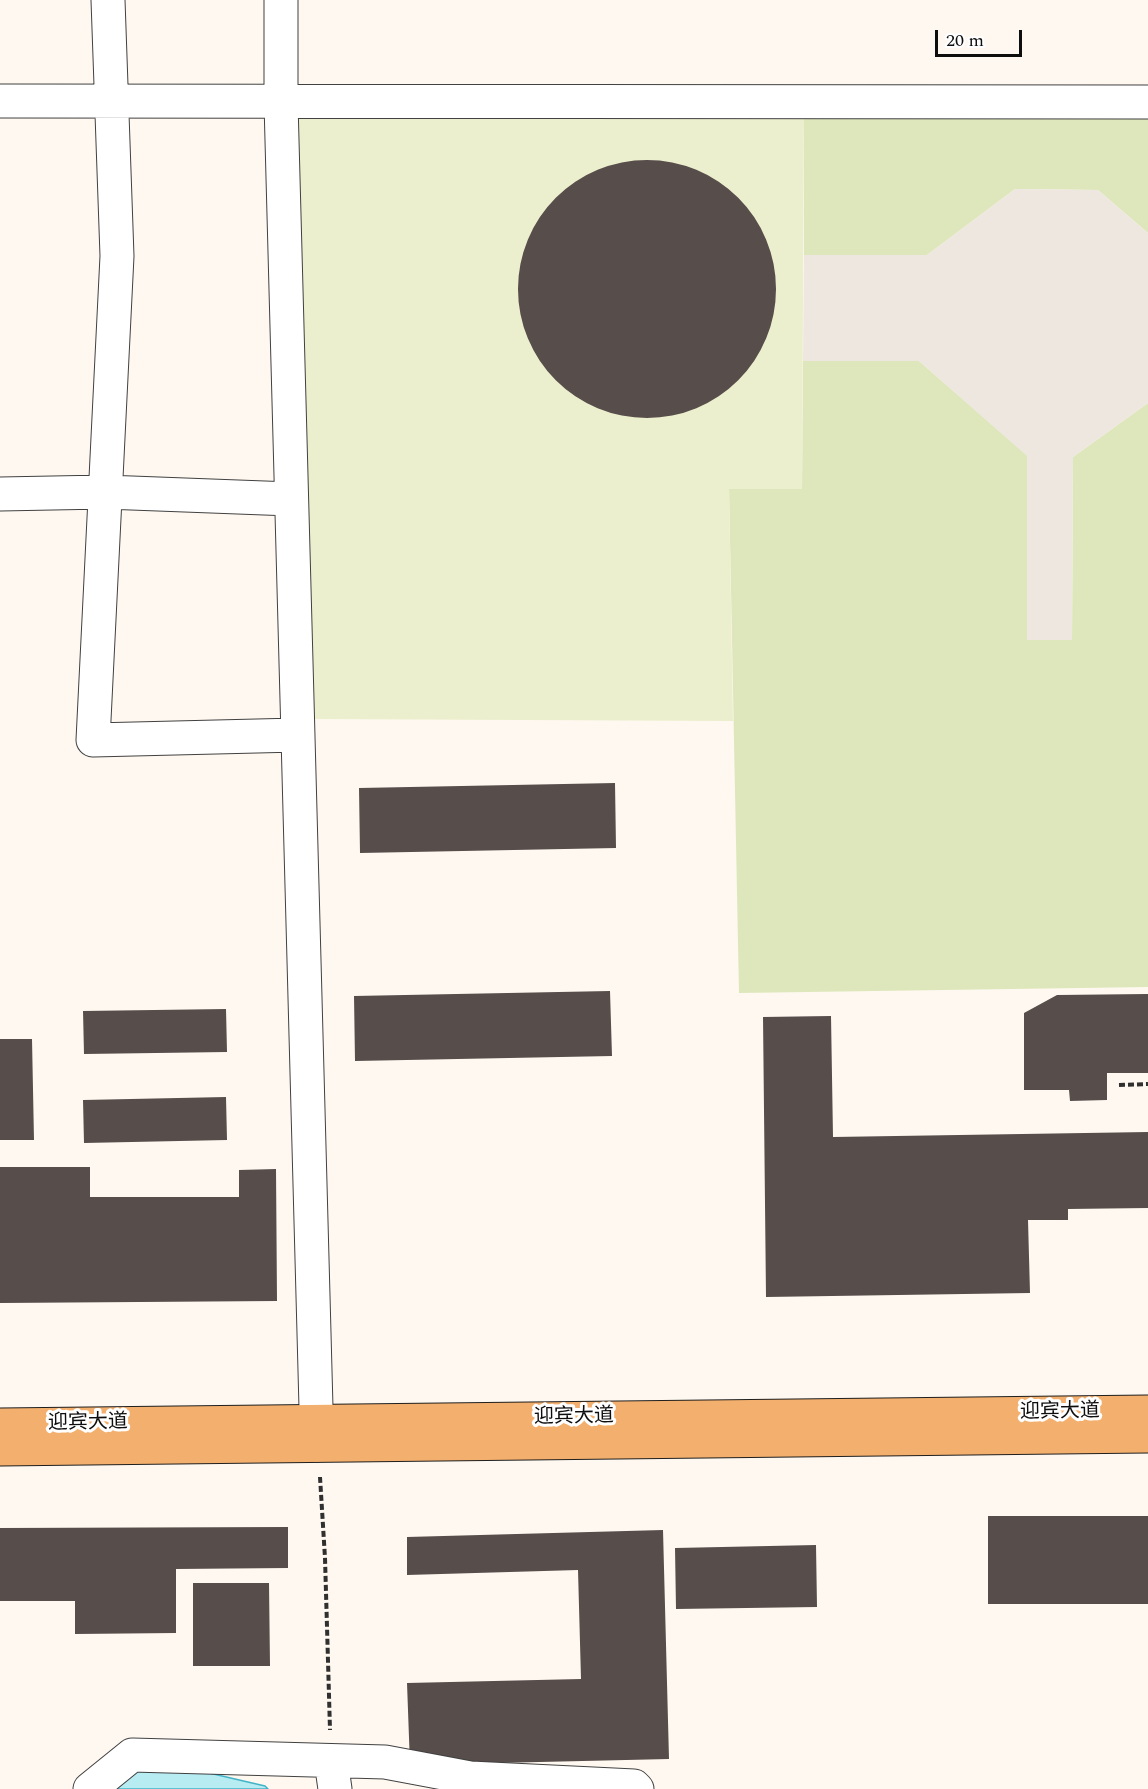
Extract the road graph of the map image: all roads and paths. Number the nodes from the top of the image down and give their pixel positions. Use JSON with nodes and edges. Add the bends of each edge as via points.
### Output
{"nodes":[{"id":1,"x":108,"y":0,"type":"edge"},
{"id":2,"x":281,"y":0,"type":"edge"},
{"id":3,"x":0,"y":101,"type":"edge"},
{"id":4,"x":1148,"y":102,"type":"edge"},
{"id":5,"x":281,"y":103,"type":"junction"},
{"id":6,"x":105,"y":492,"type":"junction"},
{"id":7,"x":0,"y":494,"type":"edge"},
{"id":8,"x":291,"y":499,"type":"junction"},
{"id":9,"x":298,"y":735,"type":"junction"},
{"id":10,"x":1148,"y":1084,"type":"edge"},
{"id":11,"x":1119,"y":1085,"type":"dead end"},
{"id":12,"x":1148,"y":1412,"type":"edge"},
{"id":13,"x":0,"y":1425,"type":"edge"},
{"id":14,"x":317,"y":1433,"type":"junction"},
{"id":15,"x":1148,"y":1436,"type":"edge"},
{"id":16,"x":0,"y":1449,"type":"edge"},
{"id":17,"x":333,"y":1775,"type":"edge"},
{"id":18,"x":90,"y":1789,"type":"edge"},
{"id":19,"x":637,"y":1789,"type":"edge"}],
"edges":[{"from":1,"to":6,"type":"street","via":[[117,256]]},
{"from":2,"to":5,"type":"street"},
{"from":3,"to":5,"type":"street"},
{"from":4,"to":5,"type":"street"},
{"from":5,"to":8,"type":"street"},
{"from":6,"to":7,"type":"street"},
{"from":6,"to":8,"type":"street"},
{"from":6,"to":9,"type":"street","via":[[93,740]]},
{"from":8,"to":9,"type":"street"},
{"from":9,"to":14,"type":"street"},
{"from":10,"to":11,"type":"path"},
{"from":12,"to":14,"type":"main road","name":"迎宾大道"},
{"from":13,"to":14,"type":"main road","name":"迎宾大道"},
{"from":14,"to":15,"type":"main road","name":"迎宾大道"},
{"from":14,"to":16,"type":"main road","name":"迎宾大道"},
{"from":14,"to":17,"type":"path"},
{"from":17,"to":18,"type":"street","via":[[132,1755]]},
{"from":17,"to":19,"type":"street","via":[[385,1762],[470,1778]]}]}
